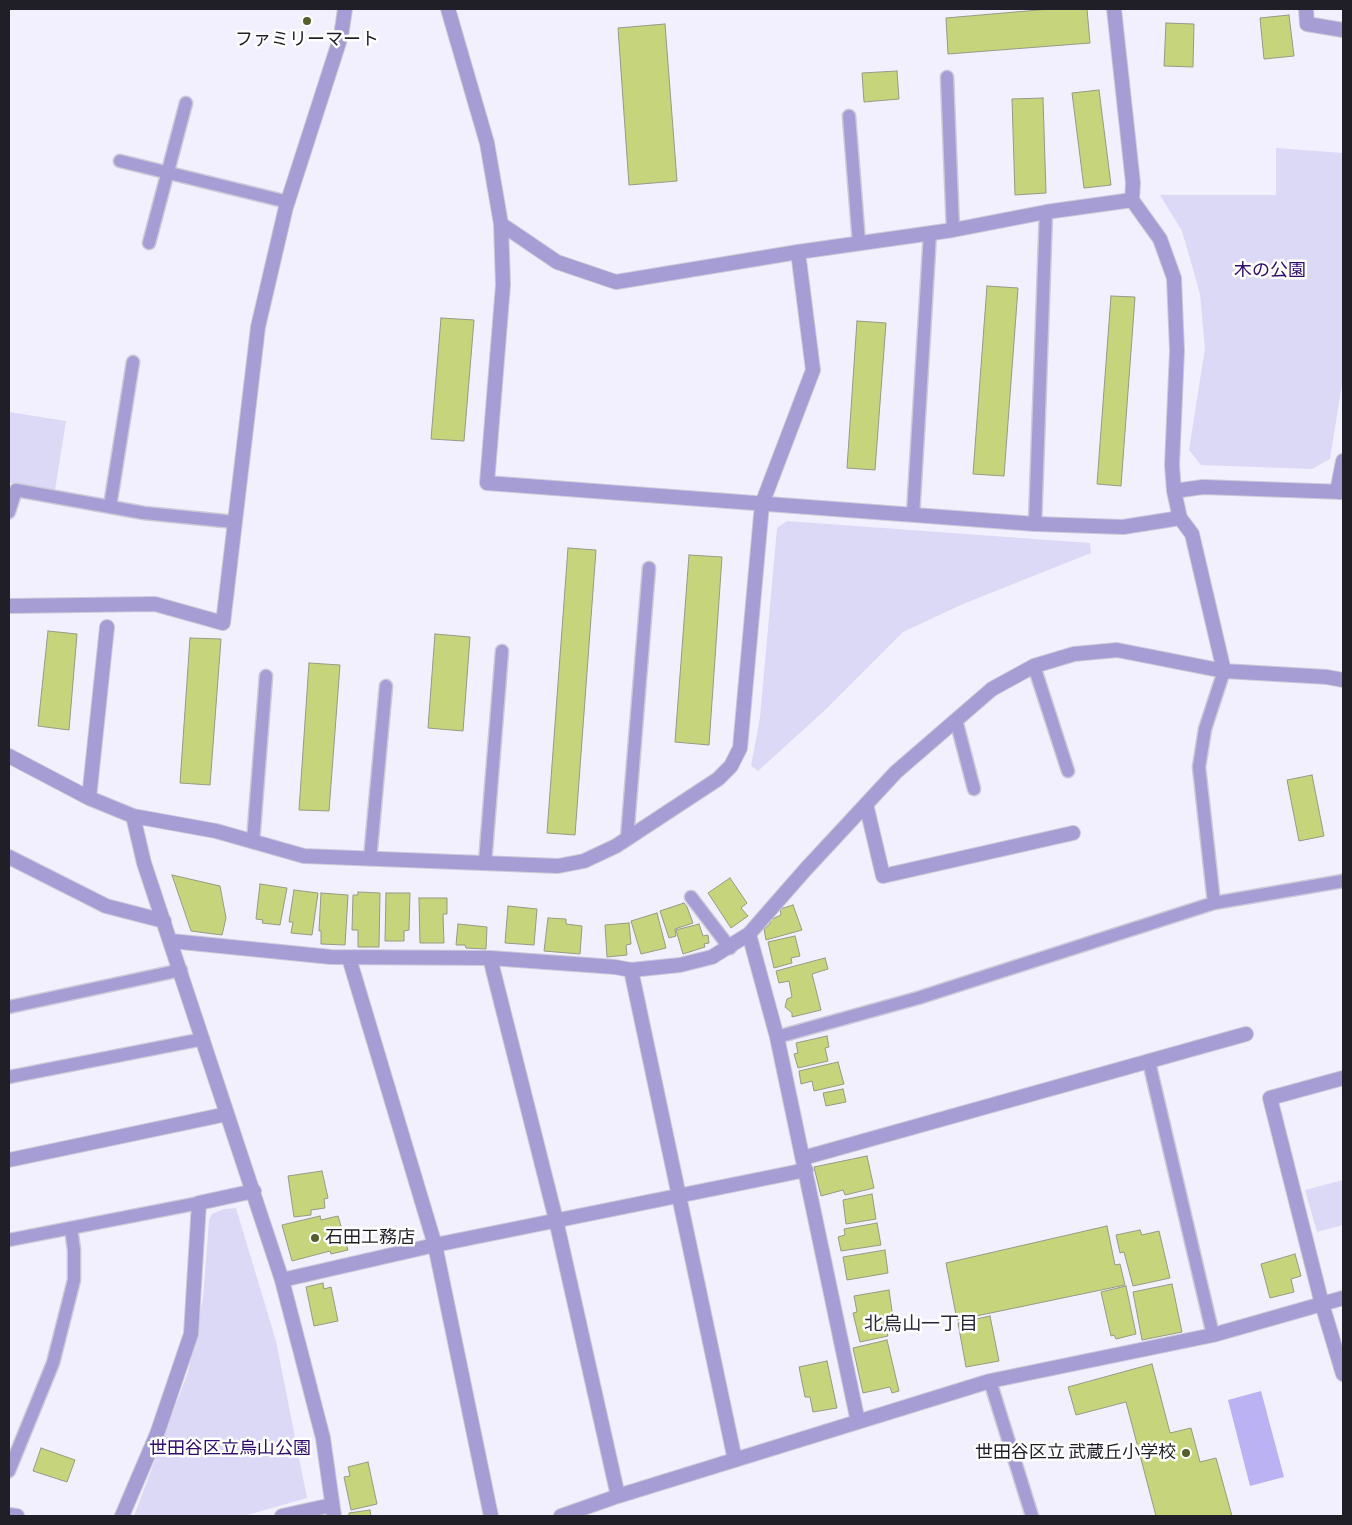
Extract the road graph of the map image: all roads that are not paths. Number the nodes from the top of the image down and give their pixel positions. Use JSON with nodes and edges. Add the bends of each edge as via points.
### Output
{"nodes":[{"id":1,"x":345,"y":9,"type":"edge"},
{"id":2,"x":448,"y":9,"type":"edge"},
{"id":3,"x":1114,"y":9,"type":"edge"},
{"id":4,"x":1306,"y":9,"type":"edge"},
{"id":5,"x":1343,"y":30,"type":"edge"},
{"id":6,"x":947,"y":77,"type":"dead end"},
{"id":7,"x":186,"y":103,"type":"dead end"},
{"id":8,"x":849,"y":116,"type":"dead end"},
{"id":9,"x":120,"y":162,"type":"dead end"},
{"id":10,"x":166,"y":173,"type":"junction"},
{"id":11,"x":1132,"y":200,"type":"junction"},
{"id":12,"x":288,"y":202,"type":"junction"},
{"id":13,"x":1046,"y":212,"type":"junction"},
{"id":14,"x":501,"y":224,"type":"junction"},
{"id":15,"x":953,"y":230,"type":"junction"},
{"id":16,"x":930,"y":233,"type":"junction"},
{"id":17,"x":149,"y":243,"type":"dead end"},
{"id":18,"x":859,"y":243,"type":"junction"},
{"id":19,"x":798,"y":252,"type":"junction"},
{"id":20,"x":134,"y":362,"type":"dead end"},
{"id":21,"x":1343,"y":461,"type":"edge"},
{"id":22,"x":1174,"y":491,"type":"junction"},
{"id":23,"x":1340,"y":492,"type":"edge"},
{"id":24,"x":762,"y":504,"type":"junction"},
{"id":25,"x":110,"y":506,"type":"junction"},
{"id":26,"x":9,"y":512,"type":"edge"},
{"id":27,"x":913,"y":515,"type":"junction"},
{"id":28,"x":1180,"y":518,"type":"junction"},
{"id":29,"x":235,"y":522,"type":"junction"},
{"id":30,"x":1035,"y":524,"type":"junction"},
{"id":31,"x":650,"y":568,"type":"dead end"},
{"id":32,"x":9,"y":606,"type":"edge"},
{"id":33,"x":107,"y":628,"type":"dead end"},
{"id":34,"x":502,"y":651,"type":"dead end"},
{"id":35,"x":1034,"y":666,"type":"junction"},
{"id":36,"x":1224,"y":671,"type":"junction"},
{"id":37,"x":266,"y":676,"type":"dead end"},
{"id":38,"x":1343,"y":680,"type":"edge"},
{"id":39,"x":386,"y":686,"type":"dead end"},
{"id":40,"x":956,"y":720,"type":"junction"},
{"id":41,"x":9,"y":756,"type":"edge"},
{"id":42,"x":1068,"y":771,"type":"dead end"},
{"id":43,"x":974,"y":789,"type":"dead end"},
{"id":44,"x":88,"y":798,"type":"junction"},
{"id":45,"x":866,"y":804,"type":"junction"},
{"id":46,"x":133,"y":816,"type":"junction"},
{"id":47,"x":1073,"y":833,"type":"dead end"},
{"id":48,"x":627,"y":838,"type":"junction"},
{"id":49,"x":253,"y":842,"type":"junction"},
{"id":50,"x":9,"y":857,"type":"edge"},
{"id":51,"x":370,"y":859,"type":"junction"},
{"id":52,"x":485,"y":863,"type":"junction"},
{"id":53,"x":1343,"y":881,"type":"edge"},
{"id":54,"x":691,"y":897,"type":"dead end"},
{"id":55,"x":1214,"y":903,"type":"junction"},
{"id":56,"x":164,"y":921,"type":"junction"},
{"id":57,"x":749,"y":934,"type":"junction"},
{"id":58,"x":171,"y":942,"type":"junction"},
{"id":59,"x":730,"y":948,"type":"junction"},
{"id":60,"x":349,"y":958,"type":"junction"},
{"id":61,"x":490,"y":958,"type":"junction"},
{"id":62,"x":181,"y":970,"type":"junction"},
{"id":63,"x":631,"y":970,"type":"junction"},
{"id":64,"x":9,"y":1007,"type":"edge"},
{"id":65,"x":1246,"y":1034,"type":"dead end"},
{"id":66,"x":777,"y":1037,"type":"junction"},
{"id":67,"x":203,"y":1039,"type":"junction"},
{"id":68,"x":1149,"y":1062,"type":"junction"},
{"id":69,"x":9,"y":1077,"type":"edge"},
{"id":70,"x":1343,"y":1078,"type":"edge"},
{"id":71,"x":227,"y":1114,"type":"junction"},
{"id":72,"x":9,"y":1160,"type":"edge"},
{"id":73,"x":804,"y":1164,"type":"junction"},
{"id":74,"x":254,"y":1192,"type":"junction"},
{"id":75,"x":680,"y":1194,"type":"junction"},
{"id":76,"x":198,"y":1203,"type":"junction"},
{"id":77,"x":556,"y":1220,"type":"junction"},
{"id":78,"x":71,"y":1228,"type":"junction"},
{"id":79,"x":9,"y":1240,"type":"edge"},
{"id":80,"x":435,"y":1245,"type":"junction"},
{"id":81,"x":282,"y":1280,"type":"junction"},
{"id":82,"x":1343,"y":1298,"type":"edge"},
{"id":83,"x":1322,"y":1304,"type":"junction"},
{"id":84,"x":1213,"y":1335,"type":"junction"},
{"id":85,"x":1343,"y":1374,"type":"edge"},
{"id":86,"x":990,"y":1381,"type":"junction"},
{"id":87,"x":858,"y":1422,"type":"junction"},
{"id":88,"x":734,"y":1460,"type":"junction"},
{"id":89,"x":9,"y":1471,"type":"edge"},
{"id":90,"x":618,"y":1496,"type":"junction"},
{"id":91,"x":333,"y":1510,"type":"edge"},
{"id":92,"x":594,"y":1511,"type":"edge"},
{"id":93,"x":9,"y":1515,"type":"edge"},
{"id":94,"x":17,"y":1516,"type":"edge"},
{"id":95,"x":122,"y":1516,"type":"edge"},
{"id":96,"x":282,"y":1516,"type":"edge"},
{"id":97,"x":491,"y":1516,"type":"edge"},
{"id":98,"x":561,"y":1516,"type":"edge"},
{"id":99,"x":1032,"y":1516,"type":"edge"}],
"edges":[{"from":1,"to":12,"type":"street","via":[[341,36]]},
{"from":2,"to":14,"type":"street","via":[[487,143]]},
{"from":3,"to":11,"type":"street","via":[[1133,183]]},
{"from":4,"to":5,"type":"street","via":[[1307,24]]},
{"from":6,"to":15,"type":"lane"},
{"from":7,"to":10,"type":"lane"},
{"from":8,"to":18,"type":"lane"},
{"from":9,"to":10,"type":"lane"},
{"from":10,"to":12,"type":"lane"},
{"from":10,"to":17,"type":"lane"},
{"from":11,"to":13,"type":"street"},
{"from":11,"to":22,"type":"street","via":[[1160,239],[1174,278],[1177,351],[1172,465]]},
{"from":12,"to":29,"type":"street","via":[[258,327]]},
{"from":13,"to":15,"type":"street"},
{"from":13,"to":30,"type":"lane"},
{"from":14,"to":19,"type":"street","via":[[557,262],[616,282]]},
{"from":14,"to":24,"type":"street","via":[[502,285],[487,483]]},
{"from":15,"to":16,"type":"street"},
{"from":16,"to":18,"type":"street"},
{"from":16,"to":27,"type":"lane"},
{"from":18,"to":19,"type":"street"},
{"from":19,"to":24,"type":"street","via":[[813,370]]},
{"from":20,"to":25,"type":"lane"},
{"from":21,"to":23,"type":"street"},
{"from":22,"to":23,"type":"street","via":[[1203,487]]},
{"from":22,"to":28,"type":"street"},
{"from":24,"to":27,"type":"street"},
{"from":24,"to":48,"type":"street","via":[[740,748],[731,766],[718,779]]},
{"from":25,"to":26,"type":"lane","via":[[16,490]]},
{"from":25,"to":29,"type":"lane","via":[[144,513]]},
{"from":27,"to":30,"type":"street"},
{"from":28,"to":30,"type":"street","via":[[1123,527]]},
{"from":28,"to":36,"type":"street","via":[[1192,534]]},
{"from":29,"to":32,"type":"street","via":[[223,622],[155,604]]},
{"from":31,"to":48,"type":"lane"},
{"from":33,"to":44,"type":"street"},
{"from":34,"to":52,"type":"lane"},
{"from":35,"to":36,"type":"street","via":[[1074,654],[1117,650]]},
{"from":35,"to":40,"type":"street","via":[[992,689]]},
{"from":35,"to":42,"type":"lane"},
{"from":36,"to":38,"type":"street"},
{"from":36,"to":55,"type":"lane","via":[[1205,730],[1199,767]]},
{"from":37,"to":49,"type":"lane"},
{"from":39,"to":51,"type":"lane"},
{"from":40,"to":43,"type":"lane"},
{"from":40,"to":45,"type":"street","via":[[896,772]]},
{"from":41,"to":44,"type":"street"},
{"from":44,"to":46,"type":"street"},
{"from":45,"to":47,"type":"street","via":[[883,876]]},
{"from":45,"to":57,"type":"street"},
{"from":46,"to":49,"type":"street","via":[[216,831]]},
{"from":46,"to":56,"type":"street","via":[[144,863]]},
{"from":48,"to":52,"type":"street","via":[[584,861],[558,866]]},
{"from":49,"to":51,"type":"street","via":[[304,856]]},
{"from":50,"to":56,"type":"street","via":[[106,906]]},
{"from":51,"to":52,"type":"street"},
{"from":53,"to":55,"type":"lane"},
{"from":54,"to":59,"type":"lane"},
{"from":55,"to":66,"type":"lane","via":[[918,998]]},
{"from":56,"to":58,"type":"street"},
{"from":57,"to":59,"type":"street"},
{"from":57,"to":66,"type":"street"},
{"from":58,"to":60,"type":"street"},
{"from":58,"to":62,"type":"street"},
{"from":59,"to":63,"type":"street","via":[[712,957],[680,965]]},
{"from":60,"to":61,"type":"street"},
{"from":60,"to":80,"type":"street"},
{"from":61,"to":63,"type":"street"},
{"from":61,"to":77,"type":"street"},
{"from":62,"to":64,"type":"lane"},
{"from":62,"to":67,"type":"street"},
{"from":63,"to":75,"type":"street"},
{"from":65,"to":68,"type":"street"},
{"from":66,"to":73,"type":"street"},
{"from":67,"to":69,"type":"lane"},
{"from":67,"to":71,"type":"street"},
{"from":68,"to":73,"type":"street"},
{"from":68,"to":84,"type":"lane"},
{"from":70,"to":83,"type":"street","via":[[1270,1098]]},
{"from":71,"to":72,"type":"street"},
{"from":71,"to":74,"type":"street"},
{"from":73,"to":75,"type":"street"},
{"from":73,"to":87,"type":"street"},
{"from":74,"to":76,"type":"street"},
{"from":74,"to":81,"type":"street"},
{"from":75,"to":77,"type":"street"},
{"from":75,"to":88,"type":"street"},
{"from":76,"to":78,"type":"lane"},
{"from":76,"to":95,"type":"street","via":[[191,1334],[156,1434]]},
{"from":77,"to":80,"type":"street"},
{"from":77,"to":90,"type":"street"},
{"from":78,"to":79,"type":"lane"},
{"from":78,"to":89,"type":"lane","via":[[74,1280],[53,1363]]},
{"from":80,"to":81,"type":"street"},
{"from":80,"to":97,"type":"street"},
{"from":81,"to":91,"type":"street","via":[[323,1438]]},
{"from":82,"to":83,"type":"street"},
{"from":83,"to":84,"type":"street"},
{"from":83,"to":85,"type":"street"},
{"from":84,"to":86,"type":"street"},
{"from":86,"to":87,"type":"street"},
{"from":86,"to":99,"type":"lane"},
{"from":87,"to":88,"type":"street"},
{"from":88,"to":90,"type":"street"},
{"from":90,"to":92,"type":"street"},
{"from":91,"to":96,"type":"street"},
{"from":92,"to":98,"type":"street"},
{"from":93,"to":94,"type":"street"}]}
